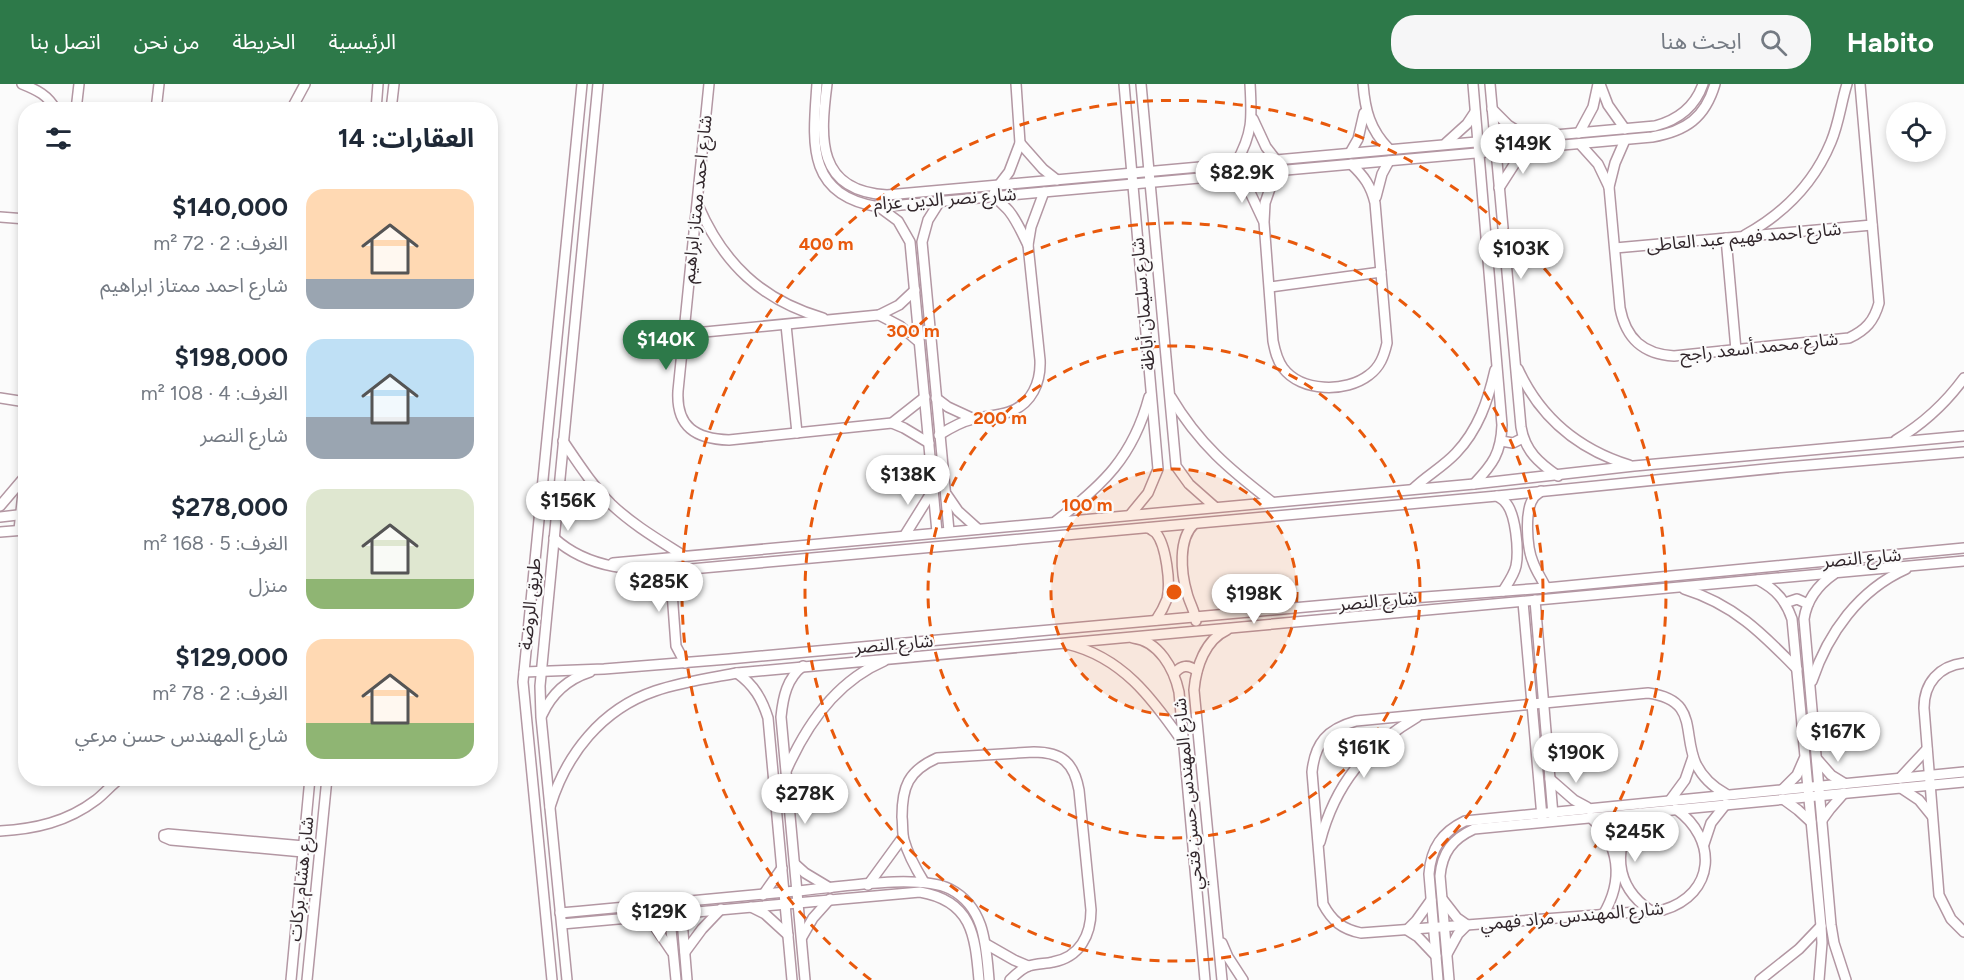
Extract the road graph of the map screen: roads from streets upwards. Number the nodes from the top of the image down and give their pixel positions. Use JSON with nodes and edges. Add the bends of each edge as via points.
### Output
{"nodes":[{"id":1,"x":22,"y":84,"type":"edge"},
{"id":2,"x":79,"y":84,"type":"edge"},
{"id":3,"x":159,"y":84,"type":"edge"},
{"id":4,"x":305,"y":84,"type":"edge"},
{"id":5,"x":378,"y":84,"type":"edge"},
{"id":6,"x":394,"y":84,"type":"edge"},
{"id":7,"x":582,"y":84,"type":"edge"},
{"id":8,"x":598,"y":84,"type":"edge"},
{"id":9,"x":709,"y":84,"type":"edge"},
{"id":10,"x":817,"y":84,"type":"edge"},
{"id":11,"x":827,"y":84,"type":"edge"},
{"id":12,"x":1016,"y":84,"type":"edge"},
{"id":13,"x":1124,"y":84,"type":"edge"},
{"id":14,"x":1141,"y":84,"type":"edge"},
{"id":15,"x":1250,"y":84,"type":"edge"},
{"id":16,"x":1363,"y":84,"type":"edge"},
{"id":17,"x":1473,"y":84,"type":"edge"},
{"id":18,"x":1490,"y":84,"type":"edge"},
{"id":19,"x":1599,"y":84,"type":"edge"},
{"id":20,"x":1703,"y":84,"type":"edge"},
{"id":21,"x":1715,"y":84,"type":"edge"},
{"id":22,"x":1846,"y":84,"type":"edge"},
{"id":23,"x":1860,"y":84,"type":"edge"},
{"id":24,"x":51,"y":102,"type":"edge"},
{"id":25,"x":77,"y":102,"type":"edge"},
{"id":26,"x":157,"y":102,"type":"edge"},
{"id":27,"x":295,"y":102,"type":"edge"},
{"id":28,"x":376,"y":102,"type":"edge"},
{"id":29,"x":392,"y":102,"type":"edge"},
{"id":30,"x":1365,"y":107,"type":"junction"},
{"id":31,"x":1492,"y":109,"type":"junction"},
{"id":32,"x":1475,"y":112,"type":"junction"},
{"id":33,"x":1252,"y":116,"type":"junction"},
{"id":34,"x":1625,"y":129,"type":"junction"},
{"id":35,"x":1579,"y":133,"type":"junction"},
{"id":36,"x":1527,"y":137,"type":"junction"},
{"id":37,"x":1495,"y":140,"type":"junction"},
{"id":38,"x":1625,"y":140,"type":"junction"},
{"id":39,"x":1478,"y":141,"type":"junction"},
{"id":40,"x":1020,"y":143,"type":"junction"},
{"id":41,"x":1445,"y":144,"type":"junction"},
{"id":42,"x":1580,"y":144,"type":"junction"},
{"id":43,"x":1389,"y":149,"type":"junction"},
{"id":44,"x":1528,"y":149,"type":"junction"},
{"id":45,"x":1496,"y":152,"type":"junction"},
{"id":46,"x":1350,"y":153,"type":"junction"},
{"id":47,"x":1479,"y":153,"type":"junction"},
{"id":48,"x":1276,"y":160,"type":"junction"},
{"id":49,"x":1389,"y":161,"type":"junction"},
{"id":50,"x":1236,"y":163,"type":"junction"},
{"id":51,"x":1352,"y":164,"type":"junction"},
{"id":52,"x":1149,"y":171,"type":"junction"},
{"id":53,"x":1276,"y":171,"type":"junction"},
{"id":54,"x":1131,"y":173,"type":"junction"},
{"id":55,"x":1237,"y":175,"type":"junction"},
{"id":56,"x":1057,"y":180,"type":"junction"},
{"id":57,"x":1150,"y":182,"type":"junction"},
{"id":58,"x":1132,"y":184,"type":"junction"},
{"id":59,"x":996,"y":185,"type":"junction"},
{"id":60,"x":1609,"y":187,"type":"junction"},
{"id":61,"x":1499,"y":188,"type":"junction"},
{"id":62,"x":1044,"y":192,"type":"junction"},
{"id":63,"x":994,"y":196,"type":"junction"},
{"id":64,"x":571,"y":198,"type":"junction"},
{"id":65,"x":587,"y":199,"type":"junction"},
{"id":66,"x":940,"y":201,"type":"junction"},
{"id":67,"x":697,"y":203,"type":"junction"},
{"id":68,"x":1375,"y":203,"type":"junction"},
{"id":69,"x":879,"y":207,"type":"junction"},
{"id":70,"x":0,"y":217,"type":"edge"},
{"id":71,"x":18,"y":218,"type":"edge"},
{"id":72,"x":1264,"y":222,"type":"junction"},
{"id":73,"x":1872,"y":225,"type":"junction"},
{"id":74,"x":567,"y":231,"type":"junction"},
{"id":75,"x":583,"y":232,"type":"junction"},
{"id":76,"x":1741,"y":237,"type":"junction"},
{"id":77,"x":1726,"y":238,"type":"junction"},
{"id":78,"x":910,"y":242,"type":"junction"},
{"id":79,"x":922,"y":243,"type":"junction"},
{"id":80,"x":1028,"y":245,"type":"junction"},
{"id":81,"x":1615,"y":248,"type":"junction"},
{"id":82,"x":1381,"y":272,"type":"junction"},
{"id":83,"x":1270,"y":287,"type":"junction"},
{"id":84,"x":915,"y":290,"type":"junction"},
{"id":85,"x":879,"y":315,"type":"junction"},
{"id":86,"x":829,"y":320,"type":"junction"},
{"id":87,"x":786,"y":325,"type":"junction"},
{"id":88,"x":684,"y":334,"type":"junction"},
{"id":89,"x":920,"y":342,"type":"junction"},
{"id":90,"x":1736,"y":350,"type":"junction"},
{"id":91,"x":1497,"y":362,"type":"junction"},
{"id":92,"x":1515,"y":363,"type":"junction"},
{"id":93,"x":1964,"y":378,"type":"edge"},
{"id":94,"x":1151,"y":389,"type":"junction"},
{"id":95,"x":1169,"y":394,"type":"junction"},
{"id":96,"x":925,"y":397,"type":"junction"},
{"id":97,"x":0,"y":398,"type":"edge"},
{"id":98,"x":936,"y":398,"type":"junction"},
{"id":99,"x":18,"y":401,"type":"edge"},
{"id":100,"x":974,"y":419,"type":"junction"},
{"id":101,"x":892,"y":423,"type":"junction"},
{"id":102,"x":797,"y":433,"type":"junction"},
{"id":103,"x":939,"y":435,"type":"junction"},
{"id":104,"x":1964,"y":436,"type":"edge"},
{"id":105,"x":1523,"y":438,"type":"junction"},
{"id":106,"x":563,"y":441,"type":"junction"},
{"id":107,"x":1501,"y":441,"type":"junction"},
{"id":108,"x":929,"y":443,"type":"junction"},
{"id":109,"x":1891,"y":443,"type":"junction"},
{"id":110,"x":1964,"y":452,"type":"edge"},
{"id":111,"x":1785,"y":453,"type":"junction"},
{"id":112,"x":1176,"y":466,"type":"junction"},
{"id":113,"x":1634,"y":466,"type":"junction"},
{"id":114,"x":1786,"y":467,"type":"junction"},
{"id":115,"x":1158,"y":469,"type":"junction"},
{"id":116,"x":1558,"y":476,"type":"junction"},
{"id":117,"x":1474,"y":484,"type":"junction"},
{"id":118,"x":18,"y":486,"type":"edge"},
{"id":119,"x":1413,"y":489,"type":"junction"},
{"id":120,"x":933,"y":490,"type":"junction"},
{"id":121,"x":944,"y":490,"type":"junction"},
{"id":122,"x":1541,"y":491,"type":"junction"},
{"id":123,"x":1347,"y":495,"type":"junction"},
{"id":124,"x":1497,"y":496,"type":"junction"},
{"id":125,"x":1272,"y":502,"type":"junction"},
{"id":126,"x":0,"y":506,"type":"edge"},
{"id":127,"x":1215,"y":507,"type":"junction"},
{"id":128,"x":1349,"y":510,"type":"junction"},
{"id":129,"x":18,"y":515,"type":"edge"},
{"id":130,"x":1130,"y":515,"type":"junction"},
{"id":131,"x":0,"y":517,"type":"edge"},
{"id":132,"x":1070,"y":520,"type":"junction"},
{"id":133,"x":1056,"y":522,"type":"junction"},
{"id":134,"x":1194,"y":524,"type":"junction"},
{"id":135,"x":1148,"y":528,"type":"junction"},
{"id":136,"x":978,"y":529,"type":"junction"},
{"id":137,"x":18,"y":530,"type":"edge"},
{"id":138,"x":949,"y":531,"type":"junction"},
{"id":139,"x":0,"y":532,"type":"edge"},
{"id":140,"x":937,"y":532,"type":"junction"},
{"id":141,"x":905,"y":535,"type":"junction"},
{"id":142,"x":1071,"y":535,"type":"junction"},
{"id":143,"x":554,"y":538,"type":"junction"},
{"id":144,"x":809,"y":545,"type":"junction"},
{"id":145,"x":1964,"y":548,"type":"edge"},
{"id":146,"x":1914,"y":553,"type":"junction"},
{"id":147,"x":684,"y":556,"type":"junction"},
{"id":148,"x":811,"y":558,"type":"junction"},
{"id":149,"x":1964,"y":561,"type":"edge"},
{"id":150,"x":604,"y":564,"type":"junction"},
{"id":151,"x":1915,"y":565,"type":"junction"},
{"id":152,"x":680,"y":570,"type":"junction"},
{"id":153,"x":1835,"y":574,"type":"junction"},
{"id":154,"x":1614,"y":580,"type":"junction"},
{"id":155,"x":1758,"y":580,"type":"junction"},
{"id":156,"x":532,"y":586,"type":"junction"},
{"id":157,"x":549,"y":588,"type":"junction"},
{"id":158,"x":1546,"y":588,"type":"junction"},
{"id":159,"x":1679,"y":588,"type":"junction"},
{"id":160,"x":1503,"y":591,"type":"junction"},
{"id":161,"x":1615,"y":593,"type":"junction"},
{"id":162,"x":1535,"y":600,"type":"junction"},
{"id":163,"x":1371,"y":601,"type":"junction"},
{"id":164,"x":1523,"y":602,"type":"junction"},
{"id":165,"x":1785,"y":603,"type":"junction"},
{"id":166,"x":1808,"y":604,"type":"junction"},
{"id":167,"x":1372,"y":615,"type":"junction"},
{"id":168,"x":1196,"y":617,"type":"junction"},
{"id":169,"x":1156,"y":620,"type":"junction"},
{"id":170,"x":1232,"y":628,"type":"junction"},
{"id":171,"x":1197,"y":631,"type":"junction"},
{"id":172,"x":992,"y":635,"type":"junction"},
{"id":173,"x":1125,"y":637,"type":"junction"},
{"id":174,"x":1053,"y":644,"type":"junction"},
{"id":175,"x":993,"y":649,"type":"junction"},
{"id":176,"x":892,"y":658,"type":"junction"},
{"id":177,"x":729,"y":659,"type":"junction"},
{"id":178,"x":685,"y":663,"type":"junction"},
{"id":179,"x":1964,"y":663,"type":"edge"},
{"id":180,"x":804,"y":666,"type":"junction"},
{"id":181,"x":604,"y":669,"type":"junction"},
{"id":182,"x":1797,"y":669,"type":"junction"},
{"id":183,"x":1197,"y":671,"type":"junction"},
{"id":184,"x":524,"y":672,"type":"junction"},
{"id":185,"x":541,"y":672,"type":"junction"},
{"id":186,"x":734,"y":674,"type":"junction"},
{"id":187,"x":1174,"y":674,"type":"junction"},
{"id":188,"x":1810,"y":686,"type":"junction"},
{"id":189,"x":1544,"y":704,"type":"junction"},
{"id":190,"x":1532,"y":705,"type":"junction"},
{"id":191,"x":1419,"y":716,"type":"junction"},
{"id":192,"x":541,"y":717,"type":"junction"},
{"id":193,"x":1183,"y":743,"type":"junction"},
{"id":194,"x":1927,"y":749,"type":"junction"},
{"id":195,"x":1693,"y":757,"type":"junction"},
{"id":196,"x":1805,"y":757,"type":"junction"},
{"id":197,"x":1816,"y":758,"type":"junction"},
{"id":198,"x":786,"y":771,"type":"junction"},
{"id":199,"x":1964,"y":772,"type":"edge"},
{"id":200,"x":1900,"y":777,"type":"junction"},
{"id":201,"x":1550,"y":779,"type":"junction"},
{"id":202,"x":1930,"y":780,"type":"junction"},
{"id":203,"x":1964,"y":782,"type":"edge"},
{"id":204,"x":1844,"y":783,"type":"junction"},
{"id":205,"x":112,"y":786,"type":"edge"},
{"id":206,"x":309,"y":786,"type":"edge"},
{"id":207,"x":326,"y":786,"type":"edge"},
{"id":208,"x":1901,"y":788,"type":"junction"},
{"id":209,"x":1784,"y":789,"type":"junction"},
{"id":210,"x":1819,"y":790,"type":"junction"},
{"id":211,"x":1808,"y":791,"type":"junction"},
{"id":212,"x":1844,"y":793,"type":"junction"},
{"id":213,"x":1726,"y":794,"type":"junction"},
{"id":214,"x":1783,"y":799,"type":"junction"},
{"id":215,"x":1671,"y":800,"type":"junction"},
{"id":216,"x":1726,"y":804,"type":"junction"},
{"id":217,"x":550,"y":807,"type":"junction"},
{"id":218,"x":1676,"y":809,"type":"junction"},
{"id":219,"x":1589,"y":812,"type":"junction"},
{"id":220,"x":1640,"y":813,"type":"junction"},
{"id":221,"x":1553,"y":816,"type":"junction"},
{"id":222,"x":1932,"y":816,"type":"junction"},
{"id":223,"x":1542,"y":817,"type":"junction"},
{"id":224,"x":1822,"y":820,"type":"junction"},
{"id":225,"x":1811,"y":822,"type":"junction"},
{"id":226,"x":0,"y":831,"type":"edge"},
{"id":227,"x":903,"y":837,"type":"junction"},
{"id":228,"x":1704,"y":847,"type":"junction"},
{"id":229,"x":303,"y":849,"type":"junction"},
{"id":230,"x":1318,"y":850,"type":"junction"},
{"id":231,"x":1619,"y":863,"type":"junction"},
{"id":232,"x":795,"y":864,"type":"junction"},
{"id":233,"x":782,"y":868,"type":"junction"},
{"id":234,"x":924,"y":882,"type":"junction"},
{"id":235,"x":868,"y":885,"type":"junction"},
{"id":236,"x":830,"y":888,"type":"junction"},
{"id":237,"x":797,"y":891,"type":"junction"},
{"id":238,"x":784,"y":892,"type":"junction"},
{"id":239,"x":763,"y":894,"type":"junction"},
{"id":240,"x":1442,"y":898,"type":"junction"},
{"id":241,"x":830,"y":899,"type":"junction"},
{"id":242,"x":1431,"y":900,"type":"junction"},
{"id":243,"x":680,"y":902,"type":"junction"},
{"id":244,"x":798,"y":902,"type":"junction"},
{"id":245,"x":669,"y":903,"type":"junction"},
{"id":246,"x":786,"y":903,"type":"junction"},
{"id":247,"x":751,"y":907,"type":"junction"},
{"id":248,"x":722,"y":909,"type":"junction"},
{"id":249,"x":1651,"y":911,"type":"junction"},
{"id":250,"x":681,"y":913,"type":"junction"},
{"id":251,"x":560,"y":914,"type":"junction"},
{"id":252,"x":670,"y":914,"type":"junction"},
{"id":253,"x":1604,"y":915,"type":"junction"},
{"id":254,"x":644,"y":916,"type":"junction"},
{"id":255,"x":561,"y":924,"type":"junction"},
{"id":256,"x":1467,"y":925,"type":"junction"},
{"id":257,"x":1821,"y":926,"type":"junction"},
{"id":258,"x":1444,"y":927,"type":"junction"},
{"id":259,"x":1434,"y":928,"type":"junction"},
{"id":260,"x":1407,"y":930,"type":"junction"},
{"id":261,"x":1964,"y":932,"type":"edge"},
{"id":262,"x":788,"y":934,"type":"junction"},
{"id":263,"x":1218,"y":934,"type":"junction"},
{"id":264,"x":295,"y":938,"type":"junction"},
{"id":265,"x":311,"y":939,"type":"junction"},
{"id":266,"x":801,"y":939,"type":"junction"},
{"id":267,"x":1822,"y":943,"type":"junction"},
{"id":268,"x":986,"y":944,"type":"junction"},
{"id":269,"x":1834,"y":944,"type":"junction"},
{"id":270,"x":684,"y":952,"type":"junction"},
{"id":271,"x":673,"y":954,"type":"junction"},
{"id":272,"x":1447,"y":955,"type":"junction"},
{"id":273,"x":1436,"y":956,"type":"junction"},
{"id":274,"x":1028,"y":966,"type":"junction"},
{"id":275,"x":291,"y":980,"type":"edge"},
{"id":276,"x":307,"y":980,"type":"edge"},
{"id":277,"x":552,"y":980,"type":"edge"},
{"id":278,"x":567,"y":980,"type":"edge"},
{"id":279,"x":676,"y":980,"type":"edge"},
{"id":280,"x":687,"y":980,"type":"edge"},
{"id":281,"x":792,"y":980,"type":"edge"},
{"id":282,"x":805,"y":980,"type":"edge"},
{"id":283,"x":979,"y":980,"type":"edge"},
{"id":284,"x":989,"y":980,"type":"edge"},
{"id":285,"x":1010,"y":980,"type":"edge"},
{"id":286,"x":1205,"y":980,"type":"edge"},
{"id":287,"x":1222,"y":980,"type":"edge"},
{"id":288,"x":1243,"y":980,"type":"edge"},
{"id":289,"x":1438,"y":980,"type":"edge"},
{"id":290,"x":1449,"y":980,"type":"edge"},
{"id":291,"x":1760,"y":980,"type":"edge"},
{"id":292,"x":1819,"y":980,"type":"edge"},
{"id":293,"x":1846,"y":980,"type":"edge"}],
"edges":[{"from":1,"to":24,"type":"street","via":[[41,92]]},
{"from":2,"to":25,"type":"street"},
{"from":3,"to":26,"type":"street"},
{"from":4,"to":27,"type":"street"},
{"from":5,"to":28,"type":"street"},
{"from":6,"to":29,"type":"street"},
{"from":7,"to":64,"type":"street","name":"طريق الروضة"},
{"from":8,"to":65,"type":"street","name":"طريق الروضة"},
{"from":9,"to":67,"type":"street","name":"شارع احمد ممتاز ابراهيم"},
{"from":10,"to":69,"type":"street","name":"شارع نصر الدين عزام","via":[[813,137],[819,167],[832,185],[850,199]]},
{"from":11,"to":59,"type":"street","name":"شارع نصر الدين عزام","via":[[824,147],[832,167],[846,183],[858,190],[887,195]]},
{"from":12,"to":40,"type":"street"},
{"from":13,"to":54,"type":"street","name":"شارع سليمان أباظة"},
{"from":14,"to":52,"type":"street","name":"شارع سليمان أباظة"},
{"from":15,"to":33,"type":"street"},
{"from":16,"to":30,"type":"street"},
{"from":17,"to":32,"type":"street"},
{"from":18,"to":31,"type":"street"},
{"from":19,"to":34,"type":"street"},
{"from":19,"to":35,"type":"street","via":[[1593,107]]},
{"from":20,"to":34,"type":"street","name":"شارع نصر الدين عزام","via":[[1697,98],[1679,117],[1655,126]]},
{"from":21,"to":38,"type":"street","name":"شارع نصر الدين عزام","via":[[1706,107],[1689,124],[1667,135]]},
{"from":22,"to":76,"type":"street","via":[[1831,142],[1809,181],[1779,213]]},
{"from":23,"to":73,"type":"street","name":"شارع محمد أسعد راجح"},
{"from":30,"to":43,"type":"street","via":[[1373,130]]},
{"from":30,"to":46,"type":"street","via":[[1358,139]]},
{"from":31,"to":36,"type":"street"},
{"from":31,"to":37,"type":"street"},
{"from":32,"to":39,"type":"street"},
{"from":32,"to":41,"type":"street"},
{"from":33,"to":48,"type":"street"},
{"from":33,"to":50,"type":"street","via":[[1247,141]]},
{"from":34,"to":35,"type":"street","name":"شارع نصر الدين عزام"},
{"from":35,"to":36,"type":"street","name":"شارع نصر الدين عزام"},
{"from":36,"to":37,"type":"street","name":"شارع نصر الدين عزام"},
{"from":37,"to":39,"type":"street","name":"شارع نصر الدين عزام"},
{"from":37,"to":45,"type":"street"},
{"from":38,"to":42,"type":"street","name":"شارع نصر الدين عزام"},
{"from":38,"to":60,"type":"street","name":"شارع محمد أسعد راجح"},
{"from":39,"to":41,"type":"street","name":"شارع نصر الدين عزام"},
{"from":39,"to":47,"type":"street"},
{"from":40,"to":56,"type":"street"},
{"from":40,"to":59,"type":"street","via":[[1012,165]]},
{"from":41,"to":43,"type":"street","name":"شارع نصر الدين عزام"},
{"from":42,"to":44,"type":"street","name":"شارع نصر الدين عزام"},
{"from":42,"to":60,"type":"street","name":"شارع محمد أسعد راجح","via":[[1598,164]]},
{"from":43,"to":46,"type":"street","name":"شارع نصر الدين عزام"},
{"from":44,"to":45,"type":"street","name":"شارع نصر الدين عزام"},
{"from":44,"to":61,"type":"street"},
{"from":45,"to":47,"type":"street","name":"شارع نصر الدين عزام"},
{"from":45,"to":61,"type":"street"},
{"from":46,"to":48,"type":"street","name":"شارع نصر الدين عزام"},
{"from":47,"to":49,"type":"street","name":"شارع نصر الدين عزام"},
{"from":47,"to":91,"type":"street"},
{"from":48,"to":50,"type":"street","name":"شارع نصر الدين عزام"},
{"from":49,"to":51,"type":"street","name":"شارع نصر الدين عزام"},
{"from":49,"to":68,"type":"street"},
{"from":50,"to":52,"type":"street","name":"شارع نصر الدين عزام"},
{"from":51,"to":53,"type":"street","name":"شارع نصر الدين عزام"},
{"from":51,"to":68,"type":"street","via":[[1367,181]]},
{"from":52,"to":54,"type":"street","name":"شارع نصر الدين عزام"},
{"from":52,"to":57,"type":"street","name":"شارع سليمان أباظة"},
{"from":53,"to":55,"type":"street","name":"شارع نصر الدين عزام"},
{"from":53,"to":72,"type":"street","via":[[1265,203]]},
{"from":54,"to":56,"type":"street","name":"شارع نصر الدين عزام"},
{"from":54,"to":58,"type":"street","name":"شارع سليمان أباظة"},
{"from":55,"to":57,"type":"street","name":"شارع نصر الدين عزام"},
{"from":55,"to":72,"type":"street","via":[[1248,188]]},
{"from":56,"to":59,"type":"street","name":"شارع نصر الدين عزام"},
{"from":57,"to":58,"type":"street","name":"شارع نصر الدين عزام"},
{"from":57,"to":95,"type":"street","name":"شارع سليمان أباظة"},
{"from":58,"to":62,"type":"street","name":"شارع نصر الدين عزام"},
{"from":58,"to":94,"type":"street","name":"شارع سليمان أباظة"},
{"from":59,"to":63,"type":"street"},
{"from":60,"to":81,"type":"street","name":"شارع محمد أسعد راجح"},
{"from":61,"to":92,"type":"street"},
{"from":62,"to":63,"type":"street","name":"شارع نصر الدين عزام"},
{"from":62,"to":80,"type":"street"},
{"from":63,"to":66,"type":"street","name":"شارع نصر الدين عزام"},
{"from":63,"to":80,"type":"street","via":[[1020,226]]},
{"from":64,"to":65,"type":"street"},
{"from":64,"to":74,"type":"street","name":"طريق الروضة"},
{"from":65,"to":75,"type":"street","name":"طريق الروضة"},
{"from":66,"to":69,"type":"street","name":"شارع نصر الدين عزام"},
{"from":66,"to":79,"type":"street","via":[[928,220]]},
{"from":67,"to":86,"type":"street","via":[[722,250],[745,276],[777,300]]},
{"from":67,"to":88,"type":"street","name":"شارع احمد ممتاز ابراهيم"},
{"from":68,"to":82,"type":"street"},
{"from":69,"to":78,"type":"street","via":[[898,221]]},
{"from":70,"to":71,"type":"street"},
{"from":72,"to":83,"type":"street"},
{"from":73,"to":76,"type":"street","name":"شارع احمد فهيم عبد العاطى"},
{"from":73,"to":90,"type":"street","name":"شارع محمد أسعد راجح","via":[[1879,303],[1869,325],[1849,338]]},
{"from":74,"to":75,"type":"street"},
{"from":74,"to":156,"type":"street","name":"طريق الروضة"},
{"from":75,"to":106,"type":"street","name":"طريق الروضة"},
{"from":76,"to":77,"type":"street","name":"شارع احمد فهيم عبد العاطى"},
{"from":77,"to":81,"type":"street","name":"شارع احمد فهيم عبد العاطى"},
{"from":77,"to":90,"type":"street"},
{"from":78,"to":79,"type":"street","via":[[916,239]]},
{"from":78,"to":84,"type":"street"},
{"from":79,"to":98,"type":"street"},
{"from":80,"to":100,"type":"street","via":[[1041,373],[1031,396],[1022,405]]},
{"from":81,"to":90,"type":"street","name":"شارع محمد أسعد راجح","via":[[1623,322],[1638,344],[1649,351],[1674,356]]},
{"from":82,"to":83,"type":"street"},
{"from":82,"to":83,"type":"street","via":[[1387,343],[1384,355],[1370,375],[1333,387],[1306,384],[1283,368],[1273,341]]},
{"from":84,"to":85,"type":"street","via":[[899,305]]},
{"from":84,"to":89,"type":"street"},
{"from":85,"to":86,"type":"street"},
{"from":85,"to":89,"type":"street"},
{"from":86,"to":87,"type":"street"},
{"from":87,"to":88,"type":"street"},
{"from":87,"to":102,"type":"street"},
{"from":88,"to":102,"type":"street","name":"شارع احمد ممتاز ابراهيم","via":[[677,402],[692,431],[712,440]]},
{"from":89,"to":96,"type":"street"},
{"from":91,"to":107,"type":"street"},
{"from":91,"to":119,"type":"street","via":[[1479,422],[1456,453]]},
{"from":92,"to":105,"type":"street"},
{"from":92,"to":113,"type":"street","via":[[1535,399],[1562,429],[1596,452]]},
{"from":93,"to":109,"type":"street","via":[[1933,414]]},
{"from":94,"to":115,"type":"street","name":"شارع سليمان أباظة"},
{"from":94,"to":133,"type":"street","via":[[1144,416],[1118,464],[1100,486]]},
{"from":95,"to":112,"type":"street","name":"شارع سليمان أباظة"},
{"from":95,"to":125,"type":"street","via":[[1213,454]]},
{"from":96,"to":101,"type":"street"},
{"from":96,"to":108,"type":"street"},
{"from":97,"to":99,"type":"street"},
{"from":98,"to":100,"type":"street"},
{"from":98,"to":103,"type":"street"},
{"from":100,"to":103,"type":"street"},
{"from":101,"to":102,"type":"street","name":"شارع احمد ممتاز ابراهيم"},
{"from":101,"to":108,"type":"street"},
{"from":103,"to":121,"type":"street"},
{"from":104,"to":109,"type":"street"},
{"from":105,"to":107,"type":"street","via":[[1513,443]]},
{"from":105,"to":116,"type":"street","via":[[1531,453]]},
{"from":106,"to":143,"type":"street","name":"طريق الروضة"},
{"from":106,"to":147,"type":"street","via":[[612,504]]},
{"from":107,"to":117,"type":"street","via":[[1496,457]]},
{"from":108,"to":120,"type":"street"},
{"from":109,"to":111,"type":"street"},
{"from":110,"to":114,"type":"street"},
{"from":111,"to":113,"type":"street"},
{"from":111,"to":114,"type":"street"},
{"from":112,"to":115,"type":"street","via":[[1168,472]]},
{"from":112,"to":127,"type":"street"},
{"from":113,"to":116,"type":"street"},
{"from":114,"to":122,"type":"street"},
{"from":115,"to":130,"type":"street","name":"شارع سليمان أباظة","via":[[1148,493]]},
{"from":116,"to":117,"type":"street"},
{"from":117,"to":119,"type":"street"},
{"from":118,"to":126,"type":"street"},
{"from":119,"to":123,"type":"street"},
{"from":120,"to":140,"type":"street"},
{"from":120,"to":141,"type":"street"},
{"from":121,"to":136,"type":"street"},
{"from":121,"to":138,"type":"street"},
{"from":122,"to":124,"type":"street"},
{"from":122,"to":158,"type":"street","via":[[1534,497],[1527,520],[1533,563]]},
{"from":123,"to":125,"type":"street"},
{"from":123,"to":128,"type":"street"},
{"from":124,"to":128,"type":"street"},
{"from":124,"to":160,"type":"street","via":[[1511,511],[1517,555],[1516,566]]},
{"from":125,"to":127,"type":"street"},
{"from":127,"to":130,"type":"street"},
{"from":128,"to":134,"type":"street"},
{"from":129,"to":131,"type":"street"},
{"from":130,"to":132,"type":"street"},
{"from":132,"to":133,"type":"street"},
{"from":132,"to":142,"type":"street"},
{"from":133,"to":136,"type":"street"},
{"from":134,"to":135,"type":"street"},
{"from":134,"to":168,"type":"street","via":[[1187,530],[1182,552],[1185,587]]},
{"from":135,"to":142,"type":"street"},
{"from":135,"to":169,"type":"street","via":[[1156,533],[1165,553],[1168,586]]},
{"from":136,"to":138,"type":"street"},
{"from":137,"to":139,"type":"street"},
{"from":138,"to":140,"type":"street"},
{"from":140,"to":141,"type":"street"},
{"from":141,"to":144,"type":"street"},
{"from":142,"to":148,"type":"street"},
{"from":143,"to":150,"type":"street","via":[[572,551]]},
{"from":143,"to":157,"type":"street","name":"طريق الروضة"},
{"from":144,"to":147,"type":"street"},
{"from":144,"to":148,"type":"street"},
{"from":145,"to":146,"type":"street","name":"شارع النصر"},
{"from":146,"to":151,"type":"street"},
{"from":146,"to":154,"type":"street","name":"شارع النصر"},
{"from":147,"to":150,"type":"street"},
{"from":148,"to":152,"type":"street"},
{"from":149,"to":151,"type":"street"},
{"from":150,"to":152,"type":"street","via":[[640,570]]},
{"from":151,"to":153,"type":"street"},
{"from":151,"to":188,"type":"street","via":[[1874,588],[1849,613],[1828,642]]},
{"from":152,"to":178,"type":"street","via":[[675,574],[672,592],[676,646]]},
{"from":153,"to":155,"type":"street"},
{"from":153,"to":166,"type":"street","via":[[1822,583]]},
{"from":154,"to":158,"type":"street","name":"شارع النصر"},
{"from":154,"to":161,"type":"street"},
{"from":155,"to":159,"type":"street"},
{"from":155,"to":165,"type":"street"},
{"from":156,"to":157,"type":"street"},
{"from":156,"to":184,"type":"street","name":"طريق الروضة"},
{"from":157,"to":185,"type":"street","name":"طريق الروضة"},
{"from":158,"to":160,"type":"street","name":"شارع النصر"},
{"from":159,"to":161,"type":"street"},
{"from":159,"to":182,"type":"street","via":[[1713,600],[1744,619]]},
{"from":160,"to":163,"type":"street","name":"شارع النصر"},
{"from":161,"to":162,"type":"street"},
{"from":162,"to":164,"type":"street"},
{"from":162,"to":189,"type":"street"},
{"from":163,"to":167,"type":"street"},
{"from":163,"to":168,"type":"street","name":"شارع النصر"},
{"from":164,"to":167,"type":"street"},
{"from":164,"to":190,"type":"street"},
{"from":165,"to":166,"type":"street","via":[[1797,599]]},
{"from":165,"to":182,"type":"street","via":[[1792,620]]},
{"from":166,"to":188,"type":"street","via":[[1804,619]]},
{"from":167,"to":170,"type":"street"},
{"from":168,"to":169,"type":"street","name":"شارع النصر"},
{"from":168,"to":171,"type":"street"},
{"from":169,"to":172,"type":"street","name":"شارع النصر"},
{"from":170,"to":171,"type":"street"},
{"from":170,"to":183,"type":"street","name":"شارع المهندس حسن فتحي","via":[[1220,633],[1210,644]]},
{"from":171,"to":173,"type":"street"},
{"from":172,"to":175,"type":"street"},
{"from":172,"to":177,"type":"street","name":"شارع النصر"},
{"from":173,"to":174,"type":"street"},
{"from":173,"to":187,"type":"street","name":"شارع المهندس حسن فتحي","via":[[1140,639],[1154,648]]},
{"from":174,"to":175,"type":"street"},
{"from":174,"to":193,"type":"street","via":[[1069,644],[1116,666],[1154,701]]},
{"from":175,"to":176,"type":"street"},
{"from":176,"to":180,"type":"street"},
{"from":176,"to":198,"type":"street","via":[[869,668],[828,702],[797,746]]},
{"from":177,"to":178,"type":"street","name":"شارع النصر"},
{"from":177,"to":186,"type":"street"},
{"from":178,"to":181,"type":"street","name":"شارع النصر"},
{"from":179,"to":194,"type":"street","via":[[1940,671],[1927,688]]},
{"from":180,"to":186,"type":"street"},
{"from":180,"to":198,"type":"street","via":[[790,682],[782,705]]},
{"from":181,"to":185,"type":"street","name":"شارع النصر"},
{"from":181,"to":192,"type":"street","via":[[588,672],[559,689]]},
{"from":182,"to":196,"type":"street"},
{"from":183,"to":187,"type":"street","via":[[1185,666]]},
{"from":183,"to":263,"type":"street","name":"شارع المهندس حسن فتحي","via":[[1194,690]]},
{"from":184,"to":185,"type":"street","name":"شارع النصر"},
{"from":184,"to":277,"type":"street","name":"طريق الروضة"},
{"from":185,"to":192,"type":"street","name":"طريق الروضة"},
{"from":186,"to":217,"type":"street","via":[[667,687],[617,710],[578,747],[558,782]]},
{"from":186,"to":233,"type":"street","via":[[752,686],[768,718]]},
{"from":187,"to":193,"type":"street","name":"شارع المهندس حسن فتحي"},
{"from":188,"to":197,"type":"street"},
{"from":189,"to":190,"type":"street","name":"شارع المهندس مراد فهمي"},
{"from":189,"to":195,"type":"street","via":[[1657,694],[1674,703],[1686,718]]},
{"from":189,"to":201,"type":"street"},
{"from":190,"to":191,"type":"street","name":"شارع المهندس مراد فهمي"},
{"from":190,"to":223,"type":"street"},
{"from":191,"to":230,"type":"street","via":[[1394,730],[1353,771],[1337,795]]},
{"from":191,"to":230,"type":"street","name":"شارع المهندس مراد فهمي","via":[[1356,721],[1329,733],[1319,744],[1312,772]]},
{"from":192,"to":217,"type":"street","name":"طريق الروضة"},
{"from":193,"to":286,"type":"street","name":"شارع المهندس حسن فتحي"},
{"from":194,"to":200,"type":"street"},
{"from":194,"to":202,"type":"street"},
{"from":195,"to":213,"type":"street","via":[[1709,783]]},
{"from":195,"to":215,"type":"street","via":[[1685,780]]},
{"from":196,"to":209,"type":"street","via":[[1797,775]]},
{"from":196,"to":211,"type":"street"},
{"from":197,"to":204,"type":"street"},
{"from":197,"to":210,"type":"street"},
{"from":198,"to":232,"type":"street"},
{"from":199,"to":202,"type":"street"},
{"from":200,"to":202,"type":"street"},
{"from":200,"to":204,"type":"street"},
{"from":201,"to":219,"type":"street"},
{"from":201,"to":221,"type":"street"},
{"from":202,"to":203,"type":"street"},
{"from":202,"to":208,"type":"street"},
{"from":202,"to":222,"type":"street"},
{"from":204,"to":210,"type":"street"},
{"from":205,"to":226,"type":"street","via":[[88,806],[57,822]]},
{"from":206,"to":229,"type":"street","name":"شارع هشام بركات"},
{"from":207,"to":265,"type":"street","name":"شارع هشام بركات"},
{"from":208,"to":212,"type":"street"},
{"from":208,"to":222,"type":"street","via":[[1919,800]]},
{"from":209,"to":211,"type":"street"},
{"from":209,"to":213,"type":"street"},
{"from":210,"to":211,"type":"street"},
{"from":210,"to":212,"type":"street"},
{"from":210,"to":224,"type":"street"},
{"from":211,"to":214,"type":"street"},
{"from":211,"to":225,"type":"street"},
{"from":212,"to":224,"type":"street"},
{"from":213,"to":215,"type":"street"},
{"from":214,"to":216,"type":"street"},
{"from":214,"to":225,"type":"street"},
{"from":215,"to":219,"type":"street"},
{"from":216,"to":218,"type":"street"},
{"from":216,"to":228,"type":"street","name":"شارع المهندس مراد فهمي","via":[[1711,823]]},
{"from":217,"to":251,"type":"street","name":"طريق الروضة"},
{"from":218,"to":220,"type":"street"},
{"from":218,"to":228,"type":"street","via":[[1694,825]]},
{"from":219,"to":220,"type":"street"},
{"from":219,"to":221,"type":"street"},
{"from":219,"to":231,"type":"street","via":[[1608,837]]},
{"from":220,"to":231,"type":"street","via":[[1625,836]]},
{"from":221,"to":223,"type":"street"},
{"from":222,"to":261,"type":"street","via":[[1939,895],[1951,919]]},
{"from":223,"to":240,"type":"street","via":[[1463,834],[1449,847],[1441,864]]},
{"from":223,"to":242,"type":"street","via":[[1479,818],[1453,827],[1442,836],[1430,860]]},
{"from":224,"to":269,"type":"street"},
{"from":225,"to":257,"type":"street"},
{"from":227,"to":234,"type":"street"},
{"from":227,"to":235,"type":"street"},
{"from":227,"to":274,"type":"street","via":[[903,795],[915,771],[925,763],[937,758],[1048,752],[1070,765],[1079,790],[1091,924],[1083,943],[1068,957]]},
{"from":228,"to":249,"type":"street","name":"شارع المهندس مراد فهمي","via":[[1704,871],[1694,892],[1674,907]]},
{"from":229,"to":229,"type":"street","via":[[168,834],[164,835],[168,840]]},
{"from":229,"to":264,"type":"street","name":"شارع هشام بركات"},
{"from":230,"to":260,"type":"street","name":"شارع المهندس مراد فهمي","via":[[1323,904],[1337,924],[1361,933]]},
{"from":231,"to":249,"type":"street","via":[[1629,891]]},
{"from":231,"to":253,"type":"street","via":[[1615,890]]},
{"from":232,"to":236,"type":"street"},
{"from":232,"to":237,"type":"street"},
{"from":233,"to":238,"type":"street"},
{"from":233,"to":239,"type":"street"},
{"from":234,"to":235,"type":"street"},
{"from":234,"to":268,"type":"street","via":[[950,889],[967,902],[979,918]]},
{"from":235,"to":236,"type":"street"},
{"from":236,"to":237,"type":"street"},
{"from":237,"to":238,"type":"street"},
{"from":237,"to":244,"type":"street"},
{"from":238,"to":239,"type":"street"},
{"from":238,"to":246,"type":"street"},
{"from":239,"to":243,"type":"street"},
{"from":240,"to":256,"type":"street"},
{"from":240,"to":258,"type":"street"},
{"from":241,"to":244,"type":"street"},
{"from":241,"to":266,"type":"street"},
{"from":241,"to":283,"type":"street","via":[[920,892],[947,900],[967,919],[973,932]]},
{"from":242,"to":259,"type":"street"},
{"from":242,"to":260,"type":"street"},
{"from":243,"to":245,"type":"street"},
{"from":243,"to":250,"type":"street"},
{"from":244,"to":246,"type":"street"},
{"from":244,"to":266,"type":"street"},
{"from":245,"to":251,"type":"street"},
{"from":245,"to":252,"type":"street"},
{"from":246,"to":247,"type":"street"},
{"from":246,"to":262,"type":"street"},
{"from":247,"to":248,"type":"street"},
{"from":247,"to":262,"type":"street"},
{"from":248,"to":250,"type":"street"},
{"from":248,"to":270,"type":"street"},
{"from":249,"to":253,"type":"street","name":"شارع المهندس مراد فهمي"},
{"from":250,"to":252,"type":"street"},
{"from":250,"to":270,"type":"street"},
{"from":251,"to":255,"type":"street","name":"طريق الروضة"},
{"from":252,"to":254,"type":"street"},
{"from":252,"to":271,"type":"street"},
{"from":253,"to":256,"type":"street","name":"شارع المهندس مراد فهمي"},
{"from":254,"to":255,"type":"street"},
{"from":254,"to":271,"type":"street"},
{"from":255,"to":278,"type":"street","name":"طريق الروضة"},
{"from":256,"to":258,"type":"street","name":"شارع المهندس مراد فهمي"},
{"from":256,"to":272,"type":"street"},
{"from":257,"to":267,"type":"street"},
{"from":257,"to":291,"type":"street"},
{"from":258,"to":259,"type":"street","name":"شارع المهندس مراد فهمي"},
{"from":258,"to":272,"type":"street"},
{"from":259,"to":260,"type":"street","name":"شارع المهندس مراد فهمي"},
{"from":259,"to":273,"type":"street"},
{"from":260,"to":273,"type":"street"},
{"from":262,"to":281,"type":"street"},
{"from":263,"to":287,"type":"street","name":"شارع المهندس حسن فتحي"},
{"from":263,"to":288,"type":"street"},
{"from":264,"to":265,"type":"street"},
{"from":264,"to":275,"type":"street","name":"شارع هشام بركات"},
{"from":265,"to":276,"type":"street","name":"شارع هشام بركات"},
{"from":266,"to":282,"type":"street"},
{"from":267,"to":269,"type":"street","via":[[1828,947]]},
{"from":267,"to":292,"type":"street"},
{"from":268,"to":274,"type":"street"},
{"from":268,"to":284,"type":"street"},
{"from":269,"to":293,"type":"street"},
{"from":270,"to":280,"type":"street"},
{"from":271,"to":279,"type":"street"},
{"from":272,"to":290,"type":"street"},
{"from":273,"to":289,"type":"street"},
{"from":274,"to":285,"type":"street"}]}
